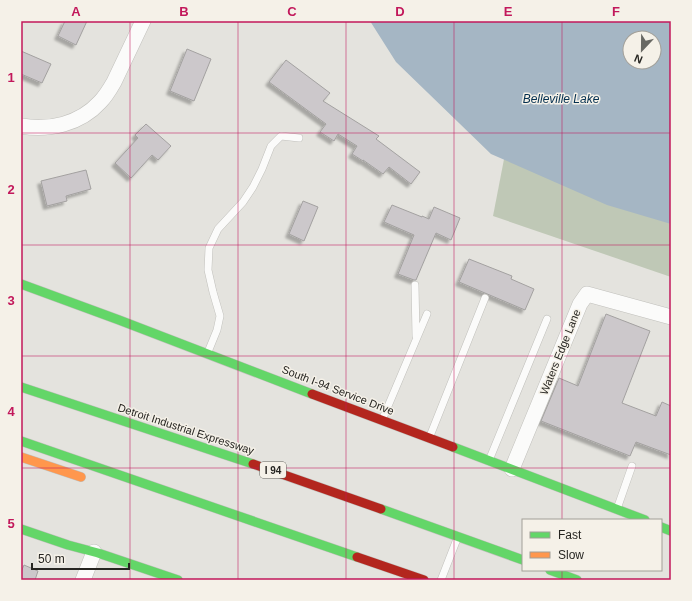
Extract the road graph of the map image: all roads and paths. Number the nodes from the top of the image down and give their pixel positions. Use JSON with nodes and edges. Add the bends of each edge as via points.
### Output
{"nodes":[{"id":1,"x":142,"y":22,"type":"edge"},
{"id":2,"x":21,"y":126,"type":"edge"},
{"id":3,"x":299,"y":138,"type":"dead end"},
{"id":4,"x":21,"y":284,"type":"edge"},
{"id":5,"x":416,"y":285,"type":"dead end"},
{"id":6,"x":485,"y":298,"type":"dead end"},
{"id":7,"x":427,"y":314,"type":"dead end"},
{"id":8,"x":671,"y":317,"type":"edge"},
{"id":9,"x":546,"y":319,"type":"dead end"},
{"id":10,"x":416,"y":340,"type":"junction"},
{"id":11,"x":207,"y":354,"type":"junction"},
{"id":12,"x":21,"y":387,"type":"edge"},
{"id":13,"x":382,"y":420,"type":"junction"},
{"id":14,"x":429,"y":438,"type":"junction"},
{"id":15,"x":21,"y":441,"type":"edge"},
{"id":16,"x":21,"y":457,"type":"edge"},
{"id":17,"x":489,"y":460,"type":"junction"},
{"id":18,"x":632,"y":466,"type":"dead end"},
{"id":19,"x":512,"y":469,"type":"junction"},
{"id":20,"x":87,"y":479,"type":"dead end"},
{"id":21,"x":617,"y":509,"type":"junction"},
{"id":22,"x":642,"y":519,"type":"edge"},
{"id":23,"x":21,"y":529,"type":"edge"},
{"id":24,"x":458,"y":537,"type":"junction"},
{"id":25,"x":94,"y":552,"type":"junction"},
{"id":26,"x":522,"y":560,"type":"edge"},
{"id":27,"x":553,"y":571,"type":"edge"},
{"id":28,"x":83,"y":580,"type":"edge"},
{"id":29,"x":178,"y":580,"type":"edge"},
{"id":30,"x":424,"y":580,"type":"edge"},
{"id":31,"x":441,"y":580,"type":"edge"},
{"id":32,"x":577,"y":580,"type":"edge"}],
"edges":[{"from":1,"to":2,"type":"street","via":[[109,91],[89,112],[60,126]]},
{"from":3,"to":11,"type":"lane","via":[[280,136],[271,146],[253,187],[218,229],[209,248],[208,270],[220,316]]},
{"from":4,"to":11,"type":"main road","name":"South I-94 Service Drive"},
{"from":5,"to":10,"type":"lane"},
{"from":6,"to":14,"type":"lane"},
{"from":7,"to":10,"type":"lane"},
{"from":8,"to":19,"type":"street","name":"Waters Edge Lane","via":[[587,294],[580,304]]},
{"from":9,"to":17,"type":"lane"},
{"from":10,"to":13,"type":"lane"},
{"from":11,"to":13,"type":"main road","name":"South I-94 Service Drive"},
{"from":12,"to":24,"type":"main road","name":"Detroit Industrial Expressway","number":"I 94","via":[[271,470]]},
{"from":13,"to":14,"type":"main road","name":"South I-94 Service Drive"},
{"from":14,"to":17,"type":"main road","name":"South I-94 Service Drive"},
{"from":15,"to":30,"type":"main road"},
{"from":16,"to":20,"type":"main road"},
{"from":17,"to":19,"type":"main road","name":"South I-94 Service Drive"},
{"from":18,"to":21,"type":"lane"},
{"from":19,"to":21,"type":"main road","name":"South I-94 Service Drive"},
{"from":21,"to":22,"type":"main road","name":"South I-94 Service Drive"},
{"from":23,"to":25,"type":"main road"},
{"from":24,"to":26,"type":"main road","name":"Detroit Industrial Expressway","number":"I 94"},
{"from":24,"to":31,"type":"lane"},
{"from":25,"to":28,"type":"street"},
{"from":25,"to":29,"type":"main road"},
{"from":27,"to":32,"type":"main road"}]}
